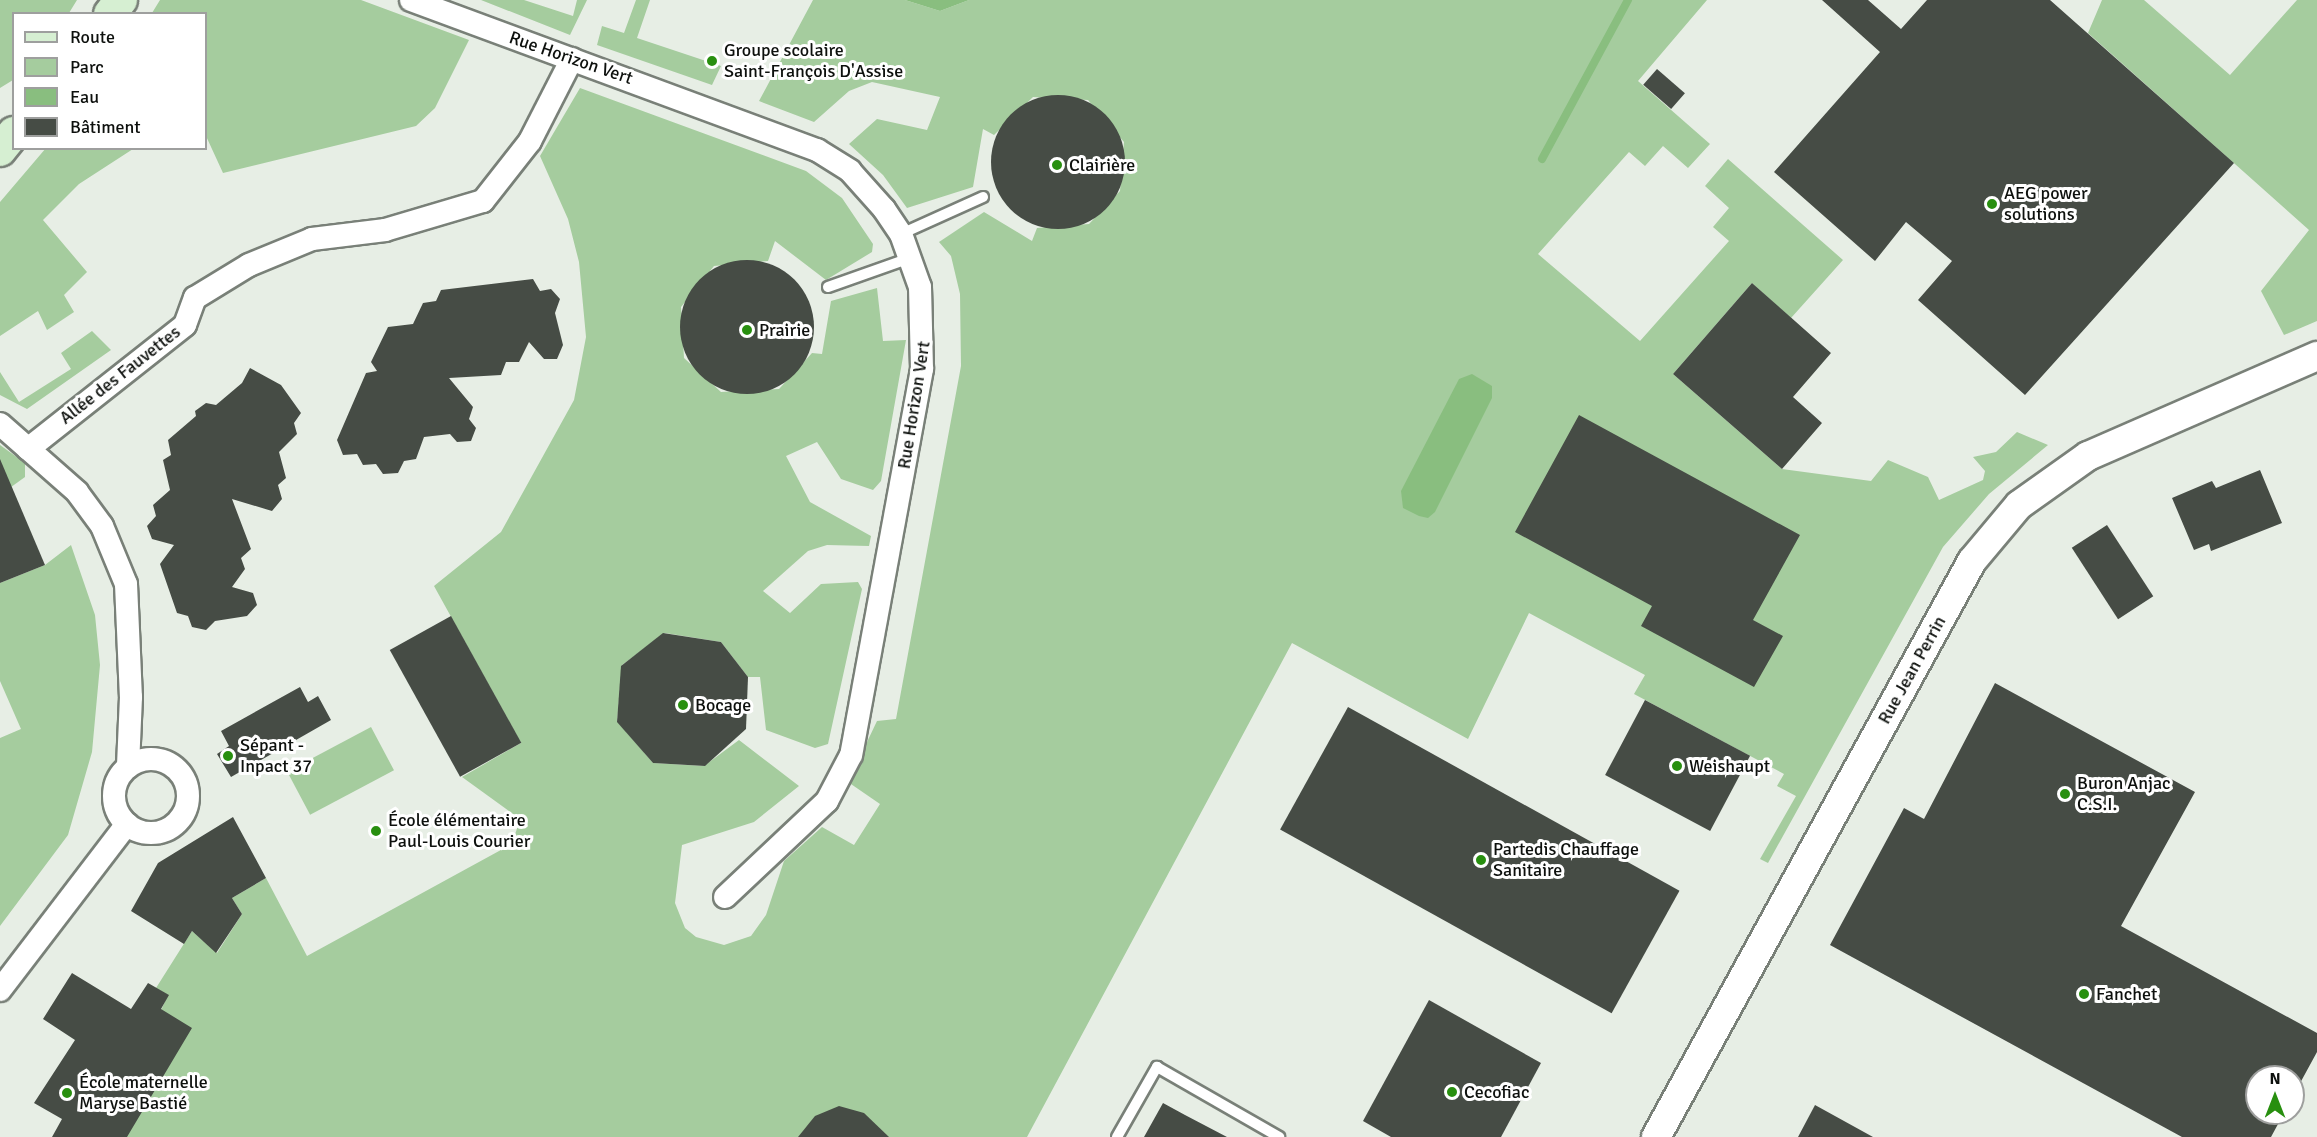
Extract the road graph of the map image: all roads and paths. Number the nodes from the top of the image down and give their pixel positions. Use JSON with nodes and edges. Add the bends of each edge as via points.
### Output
{"nodes":[{"id":1,"x":121,"y":0,"type":"edge"},
{"id":2,"x":411,"y":0,"type":"edge"},
{"id":3,"x":112,"y":12,"type":"edge"},
{"id":4,"x":572,"y":59,"type":"junction"},
{"id":5,"x":12,"y":135,"type":"edge"},
{"id":6,"x":0,"y":150,"type":"edge"},
{"id":7,"x":983,"y":197,"type":"dead end"},
{"id":8,"x":901,"y":234,"type":"junction"},
{"id":9,"x":910,"y":258,"type":"junction"},
{"id":10,"x":828,"y":287,"type":"dead end"},
{"id":11,"x":2317,"y":356,"type":"edge"},
{"id":12,"x":0,"y":424,"type":"edge"},
{"id":13,"x":28,"y":449,"type":"junction"},
{"id":14,"x":128,"y":767,"type":"junction"},
{"id":15,"x":127,"y":824,"type":"junction"},
{"id":16,"x":725,"y":897,"type":"dead end"},
{"id":17,"x":0,"y":990,"type":"edge"},
{"id":18,"x":1117,"y":1137,"type":"edge"},
{"id":19,"x":1279,"y":1137,"type":"edge"},
{"id":20,"x":1656,"y":1137,"type":"edge"}],
"edges":[{"from":1,"to":3,"type":"main road"},
{"from":2,"to":4,"type":"street","name":"Rue Horizon Vert"},
{"from":4,"to":8,"type":"street","name":"Rue Horizon Vert","via":[[817,150],[850,171]]},
{"from":4,"to":13,"type":"street","name":"Allée des Fauvettes","via":[[530,141],[483,201],[385,230],[312,239],[249,265],[195,298],[185,325]]},
{"from":5,"to":6,"type":"main road"},
{"from":7,"to":8,"type":"lane"},
{"from":8,"to":9,"type":"street","name":"Rue Horizon Vert"},
{"from":9,"to":10,"type":"lane"},
{"from":9,"to":16,"type":"street","name":"Rue Horizon Vert","via":[[923,309],[922,369],[851,754],[827,801]]},
{"from":11,"to":20,"type":"street","name":"Rue Jean Perrin","via":[[2088,456],[2019,505],[1972,561]]},
{"from":12,"to":13,"type":"street"},
{"from":13,"to":14,"type":"street","via":[[77,492],[102,526],[126,584],[132,697]]},
{"from":14,"to":15,"type":"street","via":[[116,781],[114,800]]},
{"from":14,"to":15,"type":"street","via":[[163,760],[182,774],[188,797],[171,827],[149,833]]},
{"from":15,"to":17,"type":"street"},
{"from":18,"to":19,"type":"lane","via":[[1157,1067]]}]}
